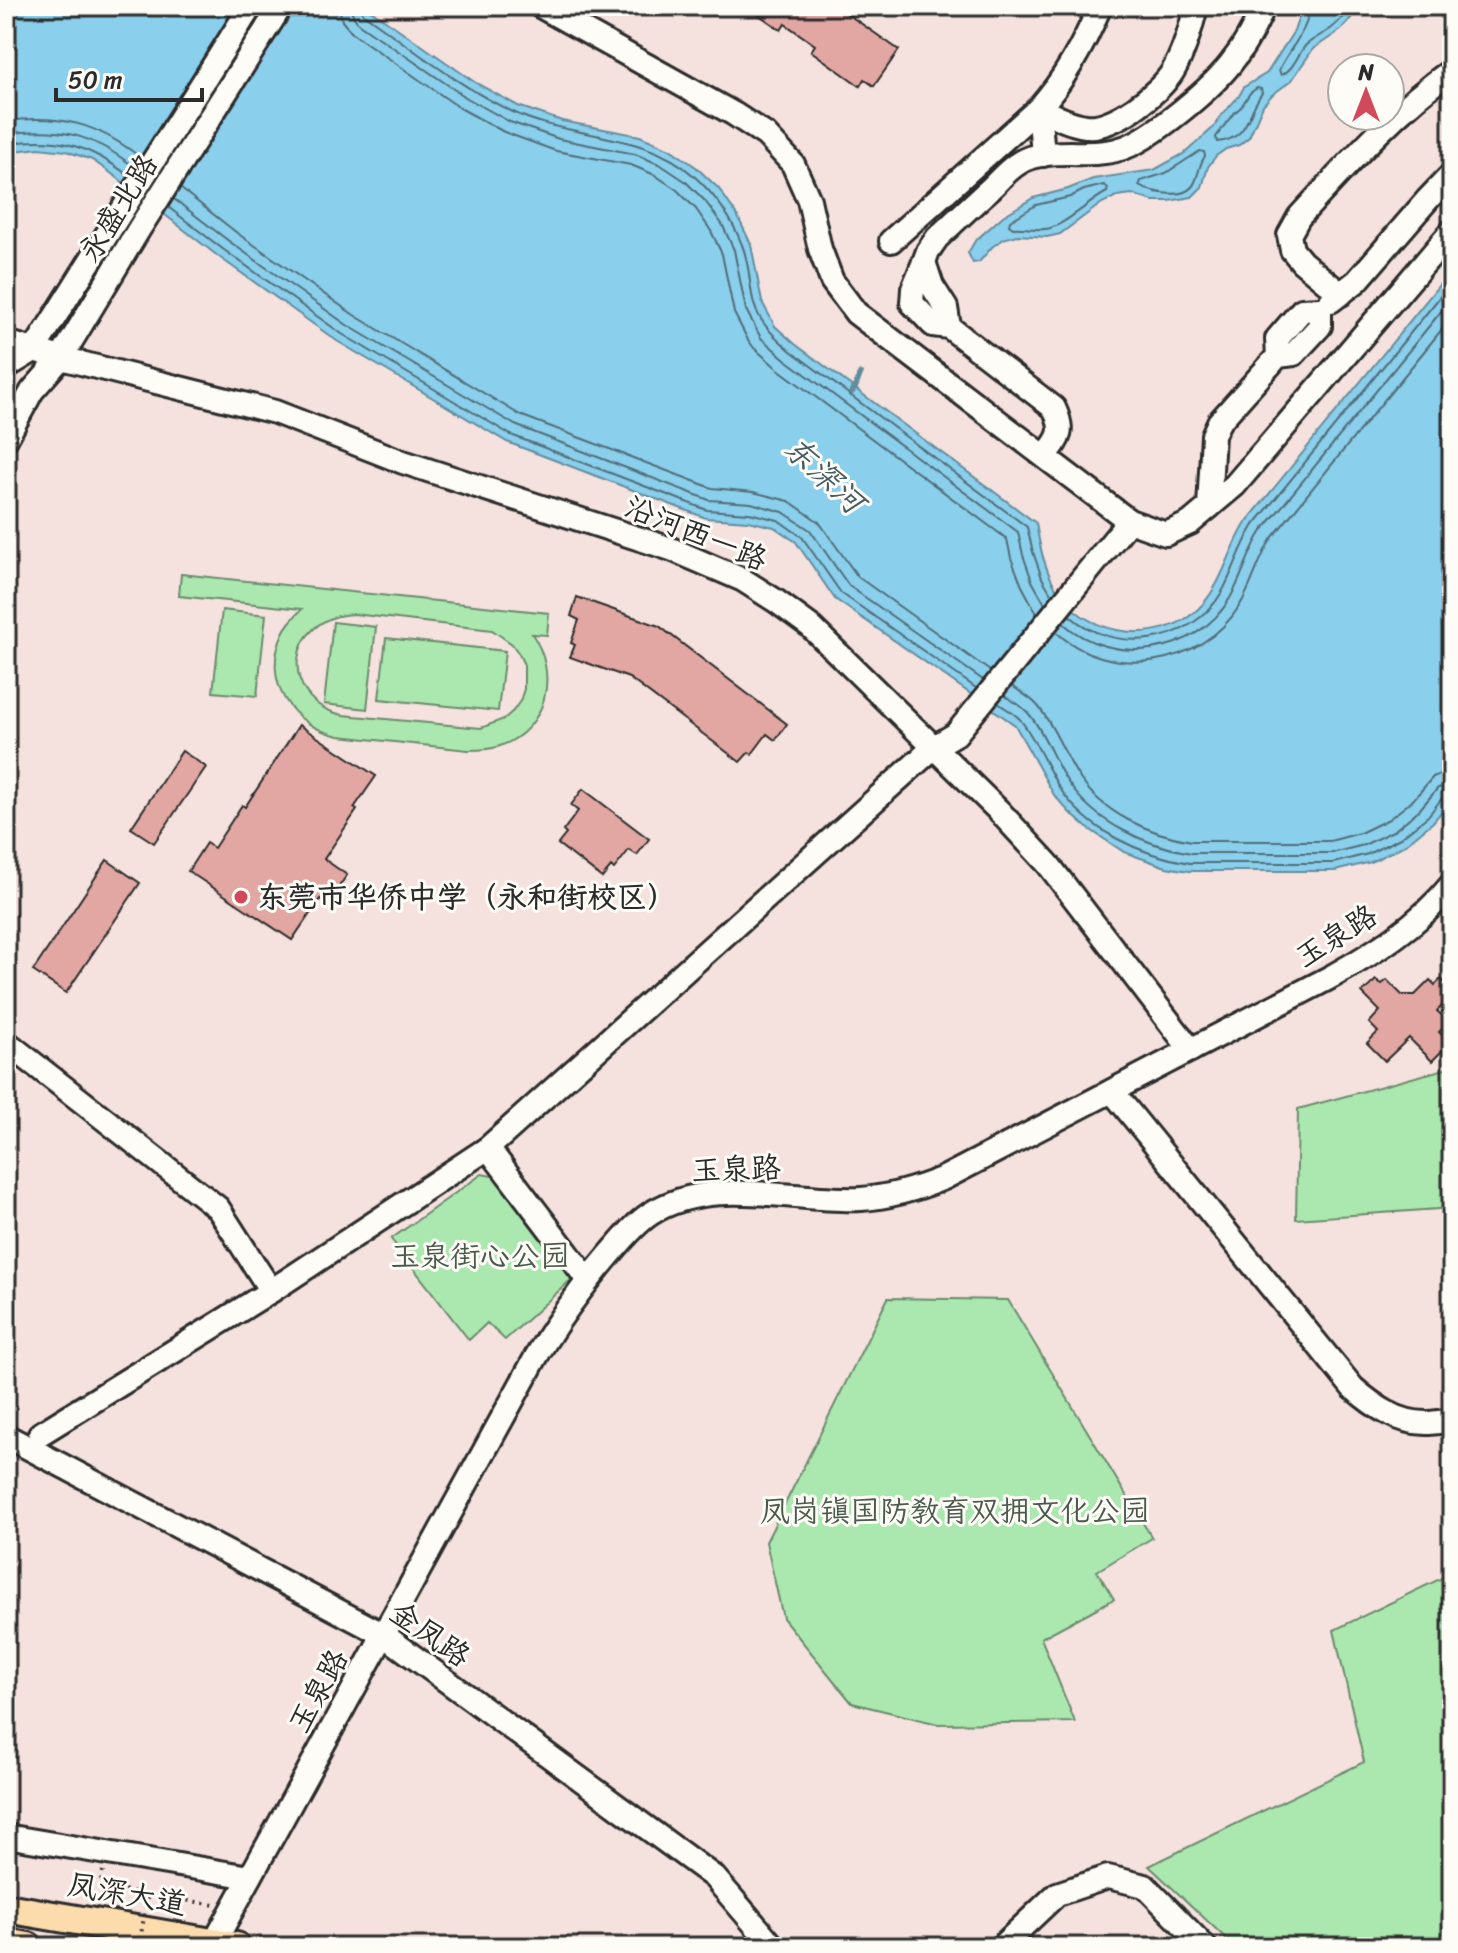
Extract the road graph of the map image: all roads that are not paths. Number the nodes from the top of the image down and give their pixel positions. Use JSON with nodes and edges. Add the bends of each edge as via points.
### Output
{"nodes":[{"id":1,"x":251,"y":6,"type":"edge"},
{"id":2,"x":281,"y":6,"type":"edge"},
{"id":3,"x":540,"y":6,"type":"edge"},
{"id":4,"x":1100,"y":6,"type":"edge"},
{"id":5,"x":1196,"y":6,"type":"edge"},
{"id":6,"x":1264,"y":6,"type":"edge"},
{"id":7,"x":1452,"y":70,"type":"edge"},
{"id":8,"x":1039,"y":108,"type":"junction"},
{"id":9,"x":1043,"y":155,"type":"junction"},
{"id":10,"x":1452,"y":174,"type":"edge"},
{"id":11,"x":1452,"y":231,"type":"edge"},
{"id":12,"x":891,"y":241,"type":"dead end"},
{"id":13,"x":1341,"y":294,"type":"junction"},
{"id":14,"x":6,"y":342,"type":"edge"},
{"id":15,"x":34,"y":350,"type":"junction"},
{"id":16,"x":61,"y":358,"type":"junction"},
{"id":17,"x":6,"y":367,"type":"edge"},
{"id":18,"x":6,"y":439,"type":"edge"},
{"id":19,"x":1045,"y":456,"type":"junction"},
{"id":20,"x":1209,"y":507,"type":"junction"},
{"id":21,"x":1129,"y":521,"type":"junction"},
{"id":22,"x":934,"y":747,"type":"junction"},
{"id":23,"x":1452,"y":884,"type":"edge"},
{"id":24,"x":6,"y":1042,"type":"edge"},
{"id":25,"x":1191,"y":1050,"type":"junction"},
{"id":26,"x":1112,"y":1091,"type":"junction"},
{"id":27,"x":488,"y":1148,"type":"junction"},
{"id":28,"x":588,"y":1280,"type":"junction"},
{"id":29,"x":271,"y":1291,"type":"junction"},
{"id":30,"x":1452,"y":1420,"type":"edge"},
{"id":31,"x":40,"y":1434,"type":"dead end"},
{"id":32,"x":6,"y":1436,"type":"edge"},
{"id":33,"x":384,"y":1635,"type":"junction"},
{"id":34,"x":6,"y":1836,"type":"edge"},
{"id":35,"x":250,"y":1877,"type":"junction"},
{"id":36,"x":6,"y":1908,"type":"edge"},
{"id":37,"x":6,"y":1943,"type":"edge"},
{"id":38,"x":225,"y":1945,"type":"edge"},
{"id":39,"x":28,"y":1947,"type":"edge"},
{"id":40,"x":774,"y":1947,"type":"edge"},
{"id":41,"x":1001,"y":1947,"type":"edge"},
{"id":42,"x":1205,"y":1947,"type":"edge"}],
"edges":[{"from":1,"to":15,"type":"street","name":"永盛北路"},
{"from":2,"to":16,"type":"street","name":"永盛北路"},
{"from":3,"to":19,"type":"street","via":[[766,135],[793,164],[832,281],[856,313]]},
{"from":4,"to":8,"type":"street","via":[[1055,90]]},
{"from":5,"to":8,"type":"street","via":[[1172,74],[1126,114],[1087,127]]},
{"from":6,"to":9,"type":"street","via":[[1234,60],[1160,128],[1121,149]]},
{"from":7,"to":13,"type":"street","via":[[1389,122],[1299,217],[1289,235],[1302,262]]},
{"from":8,"to":9,"type":"street"},
{"from":8,"to":12,"type":"street"},
{"from":9,"to":19,"type":"street","via":[[1012,168],[937,238],[924,262],[946,308],[949,327],[1054,408],[1059,438]]},
{"from":10,"to":13,"type":"street"},
{"from":11,"to":20,"type":"street","via":[[1235,485]]},
{"from":13,"to":20,"type":"street","via":[[1320,309],[1320,326],[1294,354],[1278,356],[1219,422],[1213,435]]},
{"from":14,"to":15,"type":"street","name":"沿河西一路"},
{"from":15,"to":16,"type":"street","name":"沿河西一路"},
{"from":15,"to":17,"type":"street","name":"永盛北路"},
{"from":16,"to":18,"type":"street","name":"永盛北路","via":[[32,391]]},
{"from":16,"to":22,"type":"street","name":"沿河西一路","via":[[275,412],[403,462],[708,564],[743,580],[810,626]]},
{"from":19,"to":21,"type":"street"},
{"from":20,"to":21,"type":"street","via":[[1166,534]]},
{"from":21,"to":22,"type":"street","via":[[956,734]]},
{"from":22,"to":25,"type":"street","name":"沿河西一路","via":[[1048,864]]},
{"from":22,"to":27,"type":"street"},
{"from":23,"to":25,"type":"street","name":"玉泉路","via":[[1376,951]]},
{"from":24,"to":29,"type":"street","via":[[218,1208]]},
{"from":25,"to":26,"type":"street","name":"玉泉路"},
{"from":26,"to":28,"type":"street","name":"玉泉路","via":[[944,1178],[891,1196],[727,1193],[671,1203],[629,1232]]},
{"from":26,"to":30,"type":"street","via":[[1353,1388],[1399,1418]]},
{"from":27,"to":28,"type":"street"},
{"from":27,"to":29,"type":"street"},
{"from":28,"to":33,"type":"street","name":"玉泉路","via":[[536,1357]]},
{"from":29,"to":31,"type":"street"},
{"from":32,"to":33,"type":"street","name":"金凤路"},
{"from":33,"to":35,"type":"street","name":"玉泉路"},
{"from":33,"to":40,"type":"street","name":"金凤路","via":[[714,1877]]},
{"from":34,"to":35,"type":"street"},
{"from":35,"to":38,"type":"street","name":"玉泉路"},
{"from":36,"to":38,"type":"main road","name":"凤深大道"},
{"from":37,"to":39,"type":"main road"},
{"from":41,"to":42,"type":"street","via":[[1057,1894],[1108,1877],[1145,1886]]}]}
